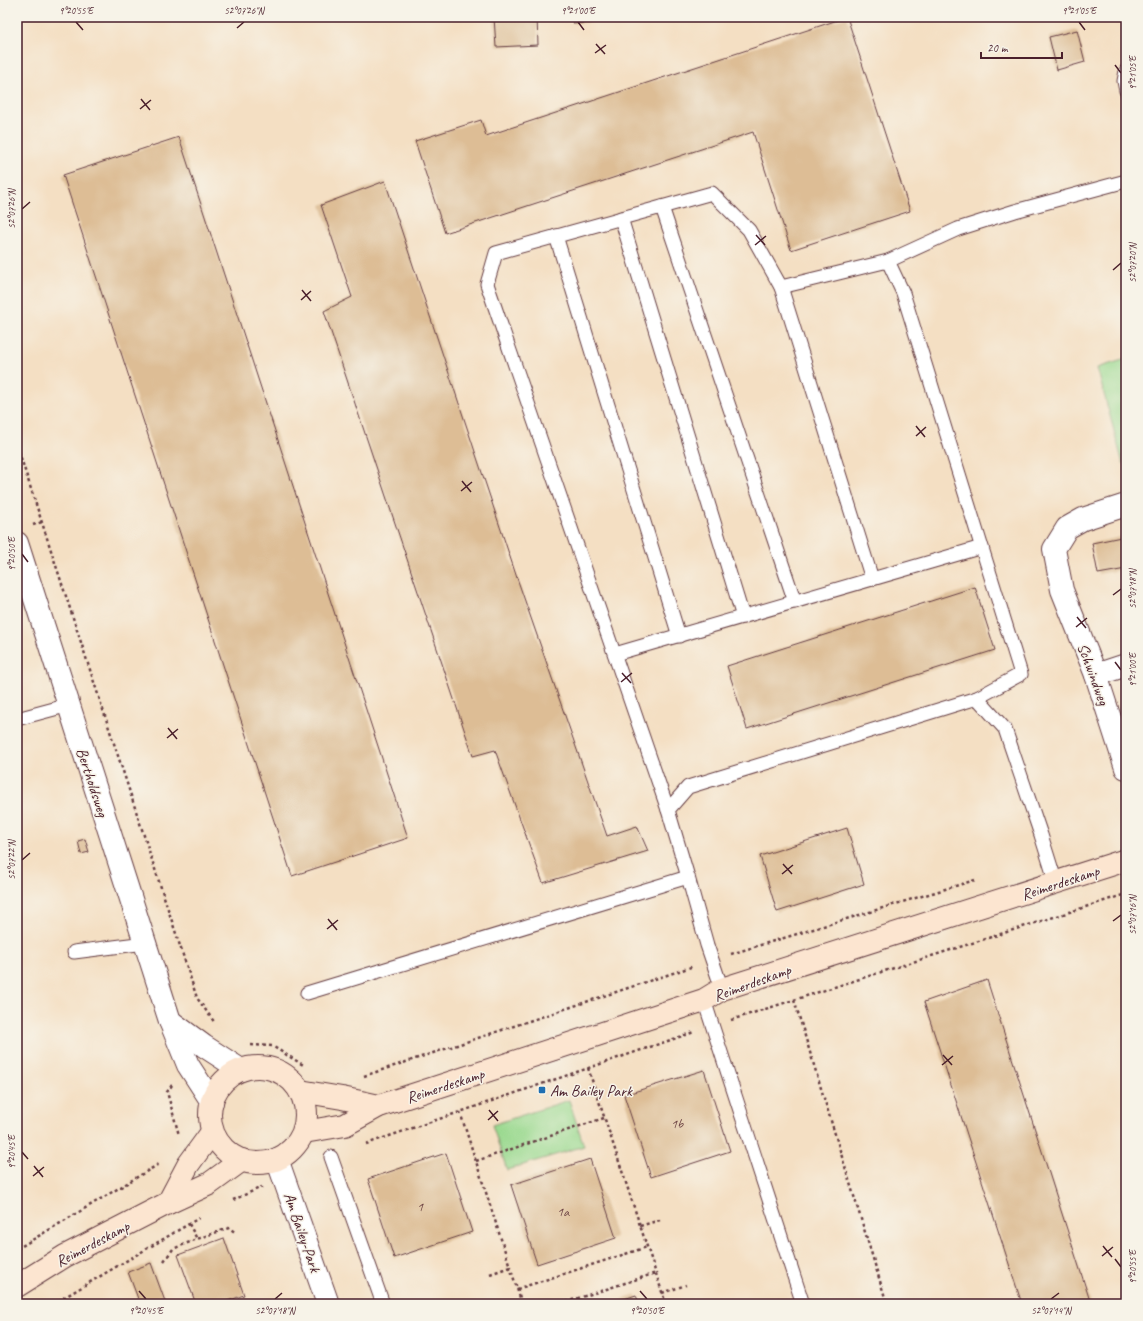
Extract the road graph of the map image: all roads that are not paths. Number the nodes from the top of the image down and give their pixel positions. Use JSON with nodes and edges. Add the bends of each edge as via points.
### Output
{"nodes":[{"id":1,"x":1126,"y":71,"type":"edge"},
{"id":2,"x":1126,"y":91,"type":"edge"},
{"id":3,"x":1126,"y":182,"type":"edge"},
{"id":4,"x":662,"y":207,"type":"junction"},
{"id":5,"x":621,"y":218,"type":"junction"},
{"id":6,"x":556,"y":236,"type":"junction"},
{"id":7,"x":888,"y":261,"type":"junction"},
{"id":8,"x":781,"y":287,"type":"junction"},
{"id":9,"x":1126,"y":505,"type":"edge"},
{"id":10,"x":17,"y":543,"type":"edge"},
{"id":11,"x":982,"y":547,"type":"junction"},
{"id":12,"x":872,"y":579,"type":"junction"},
{"id":13,"x":794,"y":602,"type":"junction"},
{"id":14,"x":743,"y":617,"type":"junction"},
{"id":15,"x":679,"y":636,"type":"junction"},
{"id":16,"x":614,"y":654,"type":"junction"},
{"id":17,"x":1126,"y":665,"type":"edge"},
{"id":18,"x":1096,"y":675,"type":"junction"},
{"id":19,"x":977,"y":698,"type":"junction"},
{"id":20,"x":69,"y":705,"type":"junction"},
{"id":21,"x":17,"y":719,"type":"edge"},
{"id":22,"x":1126,"y":768,"type":"edge"},
{"id":23,"x":668,"y":810,"type":"junction"},
{"id":24,"x":1126,"y":860,"type":"edge"},
{"id":25,"x":688,"y":877,"type":"junction"},
{"id":26,"x":1056,"y":884,"type":"junction"},
{"id":27,"x":145,"y":943,"type":"junction"},
{"id":28,"x":74,"y":952,"type":"dead end"},
{"id":29,"x":722,"y":989,"type":"junction"},
{"id":30,"x":307,"y":993,"type":"dead end"},
{"id":31,"x":704,"y":1000,"type":"junction"},
{"id":32,"x":170,"y":1021,"type":"junction"},
{"id":33,"x":241,"y":1070,"type":"junction"},
{"id":34,"x":300,"y":1091,"type":"junction"},
{"id":35,"x":212,"y":1102,"type":"junction"},
{"id":36,"x":379,"y":1106,"type":"junction"},
{"id":37,"x":212,"y":1132,"type":"junction"},
{"id":38,"x":304,"y":1132,"type":"junction"},
{"id":39,"x":331,"y":1158,"type":"road end"},
{"id":40,"x":242,"y":1160,"type":"junction"},
{"id":41,"x":281,"y":1169,"type":"junction"},
{"id":42,"x":168,"y":1204,"type":"junction"},
{"id":43,"x":17,"y":1286,"type":"edge"},
{"id":44,"x":328,"y":1304,"type":"edge"},
{"id":45,"x":383,"y":1304,"type":"edge"},
{"id":46,"x":803,"y":1304,"type":"edge"}],
"edges":[{"from":1,"to":2,"type":"lane"},
{"from":3,"to":7,"type":"lane","via":[[958,229]]},
{"from":4,"to":5,"type":"lane"},
{"from":4,"to":8,"type":"lane","via":[[712,193],[749,230]]},
{"from":4,"to":13,"type":"lane"},
{"from":5,"to":6,"type":"lane"},
{"from":5,"to":14,"type":"lane"},
{"from":6,"to":15,"type":"lane"},
{"from":6,"to":16,"type":"lane","via":[[496,253],[487,284]]},
{"from":7,"to":8,"type":"lane"},
{"from":7,"to":11,"type":"lane","via":[[903,293]]},
{"from":8,"to":12,"type":"lane"},
{"from":9,"to":18,"type":"street","name":"Schwindweg","via":[[1083,519],[1067,528],[1054,549],[1062,590]]},
{"from":10,"to":20,"type":"street","name":"Bertholdsweg"},
{"from":11,"to":12,"type":"lane"},
{"from":11,"to":19,"type":"lane","via":[[1021,674]]},
{"from":12,"to":13,"type":"lane"},
{"from":13,"to":14,"type":"lane"},
{"from":14,"to":15,"type":"lane"},
{"from":15,"to":16,"type":"lane"},
{"from":16,"to":23,"type":"lane"},
{"from":17,"to":18,"type":"street"},
{"from":18,"to":22,"type":"street","name":"Schwindweg"},
{"from":19,"to":23,"type":"lane","via":[[688,787]]},
{"from":19,"to":26,"type":"lane","via":[[1005,729]]},
{"from":20,"to":21,"type":"lane"},
{"from":20,"to":27,"type":"street","name":"Bertholdsweg"},
{"from":23,"to":25,"type":"lane"},
{"from":24,"to":26,"type":"main road","name":"Reimerdeskamp"},
{"from":25,"to":29,"type":"lane"},
{"from":25,"to":30,"type":"lane"},
{"from":26,"to":29,"type":"main road","name":"Reimerdeskamp"},
{"from":27,"to":28,"type":"lane"},
{"from":27,"to":32,"type":"street","name":"Bertholdsweg"},
{"from":29,"to":31,"type":"main road","name":"Reimerdeskamp"},
{"from":31,"to":36,"type":"main road","name":"Reimerdeskamp"},
{"from":31,"to":46,"type":"lane"},
{"from":32,"to":33,"type":"street"},
{"from":32,"to":35,"type":"street","name":"Bertholdsweg","via":[[188,1065]]},
{"from":33,"to":34,"type":"main road","via":[[253,1067],[275,1069],[284,1073]]},
{"from":33,"to":35,"type":"main road","via":[[224,1081],[216,1090]]},
{"from":34,"to":36,"type":"main road"},
{"from":34,"to":38,"type":"main road","via":[[307,1113]]},
{"from":35,"to":37,"type":"main road"},
{"from":36,"to":38,"type":"main road","name":"Reimerdeskamp","via":[[345,1125]]},
{"from":37,"to":40,"type":"main road","via":[[222,1148]]},
{"from":37,"to":42,"type":"main road","via":[[182,1160]]},
{"from":38,"to":41,"type":"main road"},
{"from":39,"to":45,"type":"lane"},
{"from":40,"to":41,"type":"main road"},
{"from":40,"to":42,"type":"main road","name":"Reimerdeskamp","via":[[210,1184]]},
{"from":41,"to":44,"type":"street","name":"Am Bailey-Park"},
{"from":42,"to":43,"type":"main road","name":"Reimerdeskamp","via":[[65,1256]]}]}
